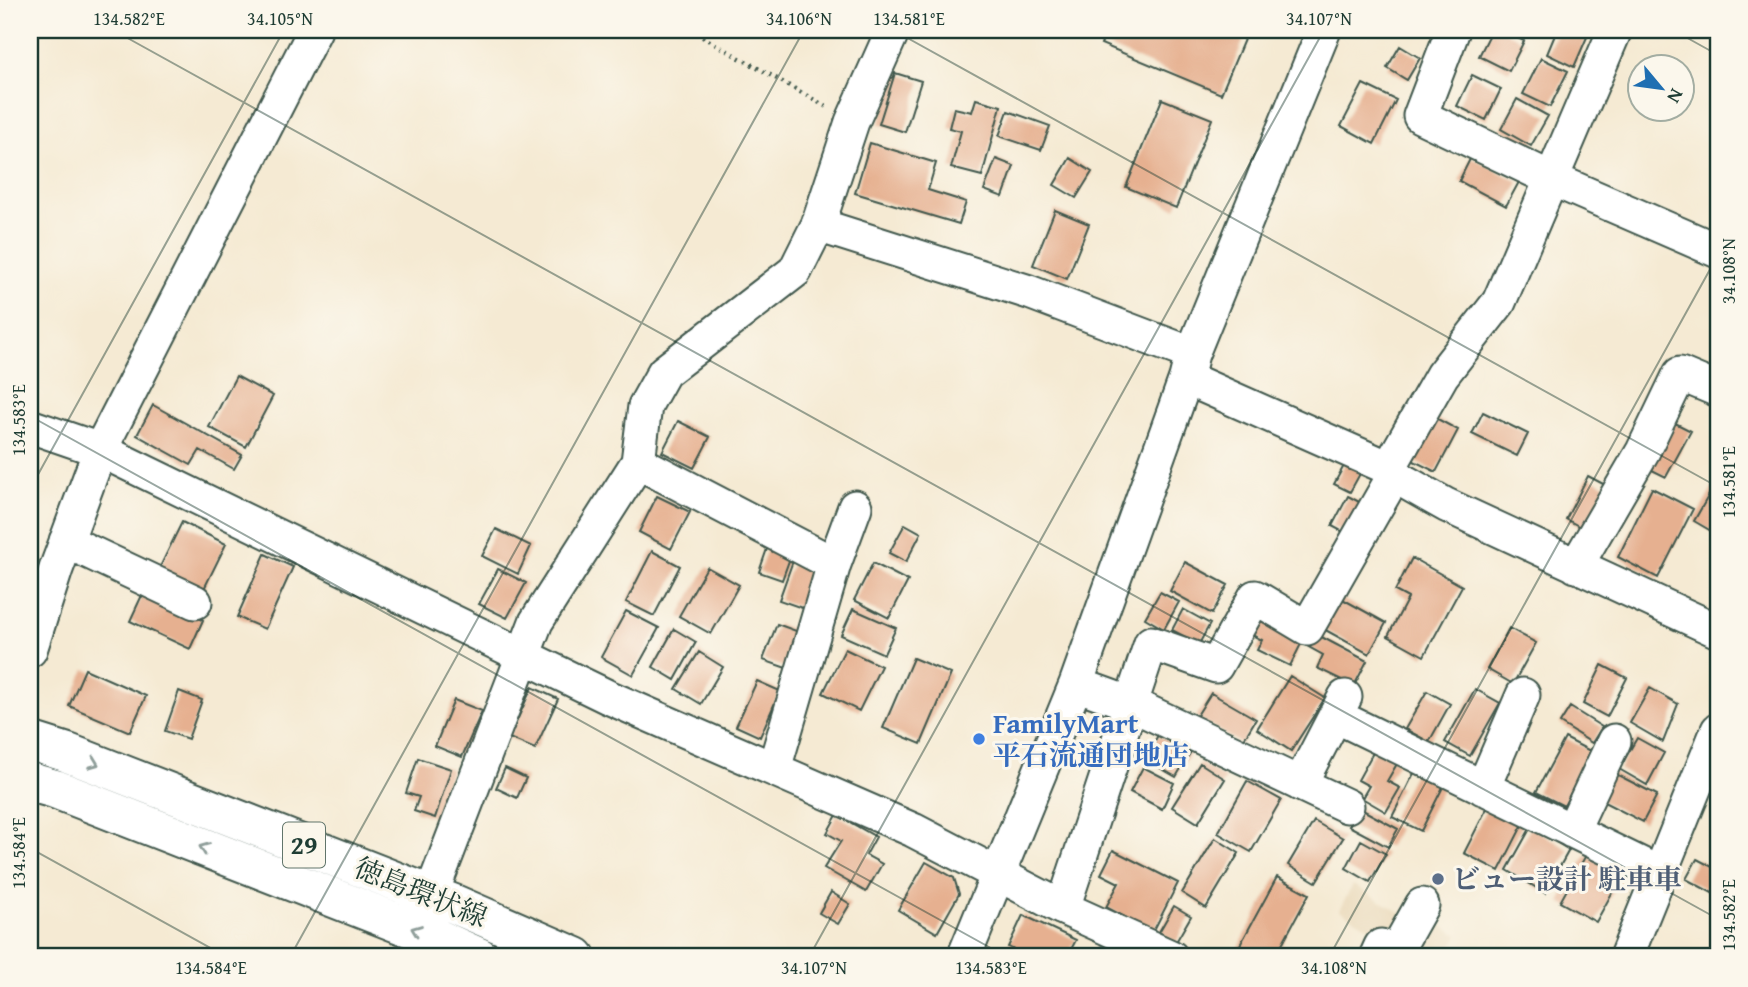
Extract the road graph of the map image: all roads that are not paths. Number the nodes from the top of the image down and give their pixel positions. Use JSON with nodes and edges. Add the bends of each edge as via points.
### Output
{"nodes":[{"id":1,"x":315,"y":30,"type":"edge"},
{"id":2,"x":893,"y":30,"type":"edge"},
{"id":3,"x":1324,"y":30,"type":"edge"},
{"id":4,"x":1453,"y":30,"type":"edge"},
{"id":5,"x":1615,"y":30,"type":"edge"},
{"id":6,"x":1552,"y":179,"type":"junction"},
{"id":7,"x":818,"y":225,"type":"junction"},
{"id":8,"x":1718,"y":251,"type":"edge"},
{"id":9,"x":1189,"y":366,"type":"junction"},
{"id":10,"x":1718,"y":390,"type":"edge"},
{"id":11,"x":30,"y":426,"type":"edge"},
{"id":12,"x":100,"y":450,"type":"junction"},
{"id":13,"x":638,"y":462,"type":"junction"},
{"id":14,"x":1392,"y":471,"type":"junction"},
{"id":15,"x":855,"y":508,"type":"dead end"},
{"id":16,"x":51,"y":557,"type":"edge"},
{"id":17,"x":834,"y":564,"type":"junction"},
{"id":18,"x":1576,"y":566,"type":"junction"},
{"id":19,"x":195,"y":603,"type":"dead end"},
{"id":20,"x":1718,"y":631,"type":"edge"},
{"id":21,"x":33,"y":639,"type":"edge"},
{"id":22,"x":522,"y":656,"type":"junction"},
{"id":23,"x":1076,"y":684,"type":"junction"},
{"id":24,"x":1523,"y":695,"type":"dead end"},
{"id":25,"x":1131,"y":704,"type":"junction"},
{"id":26,"x":1718,"y":730,"type":"edge"},
{"id":27,"x":30,"y":741,"type":"edge"},
{"id":28,"x":1614,"y":741,"type":"dead end"},
{"id":29,"x":774,"y":769,"type":"junction"},
{"id":30,"x":30,"y":782,"type":"edge"},
{"id":31,"x":1300,"y":784,"type":"junction"},
{"id":32,"x":1483,"y":788,"type":"junction"},
{"id":33,"x":1347,"y":806,"type":"dead end"},
{"id":34,"x":1572,"y":831,"type":"junction"},
{"id":35,"x":998,"y":873,"type":"junction"},
{"id":36,"x":1661,"y":874,"type":"junction"},
{"id":37,"x":431,"y":895,"type":"junction"},
{"id":38,"x":1422,"y":905,"type":"dead end"},
{"id":39,"x":1063,"y":908,"type":"junction"},
{"id":40,"x":479,"y":957,"type":"edge"},
{"id":41,"x":576,"y":957,"type":"edge"},
{"id":42,"x":964,"y":957,"type":"edge"},
{"id":43,"x":1171,"y":957,"type":"edge"},
{"id":44,"x":1376,"y":957,"type":"edge"},
{"id":45,"x":1626,"y":957,"type":"edge"}],
"edges":[{"from":1,"to":12,"type":"street"},
{"from":2,"to":7,"type":"street","via":[[852,122]]},
{"from":3,"to":9,"type":"street"},
{"from":4,"to":6,"type":"street","via":[[1420,116]]},
{"from":5,"to":6,"type":"street"},
{"from":6,"to":8,"type":"street"},
{"from":6,"to":14,"type":"street","via":[[1499,302],[1442,375]]},
{"from":7,"to":9,"type":"street","via":[[1029,292]]},
{"from":7,"to":13,"type":"street","via":[[795,271],[664,372],[645,406]]},
{"from":9,"to":14,"type":"street"},
{"from":9,"to":23,"type":"street"},
{"from":10,"to":18,"type":"street","via":[[1681,374],[1643,451]]},
{"from":11,"to":12,"type":"street"},
{"from":12,"to":16,"type":"street"},
{"from":12,"to":22,"type":"street"},
{"from":13,"to":17,"type":"street"},
{"from":13,"to":22,"type":"street","via":[[536,622]]},
{"from":14,"to":18,"type":"street","via":[[1446,505]]},
{"from":14,"to":25,"type":"street","via":[[1307,628],[1255,597],[1216,666],[1151,643]]},
{"from":15,"to":17,"type":"street"},
{"from":16,"to":19,"type":"street"},
{"from":16,"to":21,"type":"street"},
{"from":17,"to":29,"type":"street"},
{"from":18,"to":20,"type":"street"},
{"from":22,"to":29,"type":"street"},
{"from":22,"to":37,"type":"street"},
{"from":23,"to":25,"type":"street"},
{"from":23,"to":35,"type":"street"},
{"from":24,"to":32,"type":"street"},
{"from":25,"to":31,"type":"street"},
{"from":25,"to":39,"type":"street"},
{"from":26,"to":36,"type":"street"},
{"from":27,"to":37,"type":"main road","name":"徳島環状線","number":"29","one_way":true},
{"from":28,"to":34,"type":"street"},
{"from":29,"to":35,"type":"street"},
{"from":40,"to":30,"type":"main road","name":"徳島環状線","number":"29","one_way":true},
{"from":31,"to":32,"type":"street","via":[[1340,706]]},
{"from":31,"to":33,"type":"street"},
{"from":32,"to":34,"type":"street"},
{"from":34,"to":36,"type":"street"},
{"from":35,"to":39,"type":"street"},
{"from":35,"to":42,"type":"street"},
{"from":36,"to":45,"type":"street"},
{"from":37,"to":41,"type":"main road","name":"徳島環状線","number":"29"},
{"from":38,"to":44,"type":"street","via":[[1395,953],[1381,946]]},
{"from":39,"to":43,"type":"street"}]}
